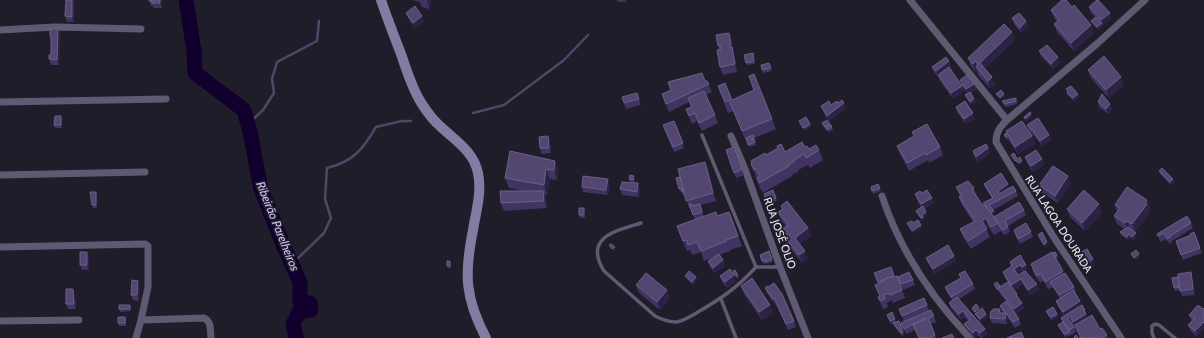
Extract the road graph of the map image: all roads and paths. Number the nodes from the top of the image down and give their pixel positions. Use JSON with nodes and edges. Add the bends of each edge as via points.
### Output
{"nodes":[{"id":1,"x":381,"y":0,"type":"edge"},
{"id":2,"x":910,"y":0,"type":"edge"},
{"id":3,"x":1145,"y":0,"type":"edge"},
{"id":4,"x":141,"y":29,"type":"dead end"},
{"id":5,"x":0,"y":30,"type":"edge"},
{"id":6,"x":166,"y":98,"type":"dead end"},
{"id":7,"x":0,"y":102,"type":"edge"},
{"id":8,"x":1007,"y":120,"type":"junction"},
{"id":9,"x":702,"y":135,"type":"dead end"},
{"id":10,"x":731,"y":136,"type":"dead end"},
{"id":11,"x":145,"y":172,"type":"dead end"},
{"id":12,"x":0,"y":174,"type":"edge"},
{"id":13,"x":882,"y":196,"type":"dead end"},
{"id":14,"x":641,"y":224,"type":"dead end"},
{"id":15,"x":0,"y":247,"type":"edge"},
{"id":16,"x":756,"y":267,"type":"junction"},
{"id":17,"x":780,"y":267,"type":"junction"},
{"id":18,"x":722,"y":299,"type":"junction"},
{"id":19,"x":79,"y":320,"type":"dead end"},
{"id":20,"x":141,"y":320,"type":"junction"},
{"id":21,"x":0,"y":321,"type":"edge"},
{"id":22,"x":136,"y":338,"type":"edge"},
{"id":23,"x":211,"y":338,"type":"edge"},
{"id":24,"x":486,"y":338,"type":"edge"},
{"id":25,"x":736,"y":338,"type":"edge"},
{"id":26,"x":808,"y":338,"type":"edge"},
{"id":27,"x":970,"y":338,"type":"edge"},
{"id":28,"x":1121,"y":338,"type":"edge"},
{"id":29,"x":1154,"y":338,"type":"edge"},
{"id":30,"x":1175,"y":338,"type":"edge"}],
"edges":[{"from":1,"to":24,"type":"main road","via":[[421,104],[475,162],[480,198],[468,260],[468,289],[476,320]]},
{"from":2,"to":8,"type":"street"},
{"from":3,"to":8,"type":"street","name":"RUA LAGOA DOURADA"},
{"from":4,"to":5,"type":"street","via":[[55,27]]},
{"from":6,"to":7,"type":"street"},
{"from":8,"to":28,"type":"street","name":"RUA LAGOA DOURADA","via":[[996,137],[997,147]]},
{"from":9,"to":16,"type":"lane"},
{"from":10,"to":17,"type":"street","name":"RUA JOSÉ OLIO","via":[[755,194]]},
{"from":11,"to":12,"type":"street"},
{"from":13,"to":27,"type":"street","via":[[891,222],[912,265]]},
{"from":14,"to":18,"type":"lane","via":[[609,233],[602,239],[597,255],[604,271],[655,316],[665,321],[686,319]]},
{"from":15,"to":20,"type":"street","via":[[145,244],[149,249],[148,287]]},
{"from":16,"to":17,"type":"lane"},
{"from":16,"to":18,"type":"lane"},
{"from":17,"to":26,"type":"street","name":"RUA JOSÉ OLIO"},
{"from":18,"to":25,"type":"lane"},
{"from":19,"to":21,"type":"street"},
{"from":20,"to":22,"type":"street"},
{"from":20,"to":23,"type":"street","via":[[204,318],[210,324]]},
{"from":29,"to":30,"type":"lane","via":[[1152,326],[1155,324]]}]}
